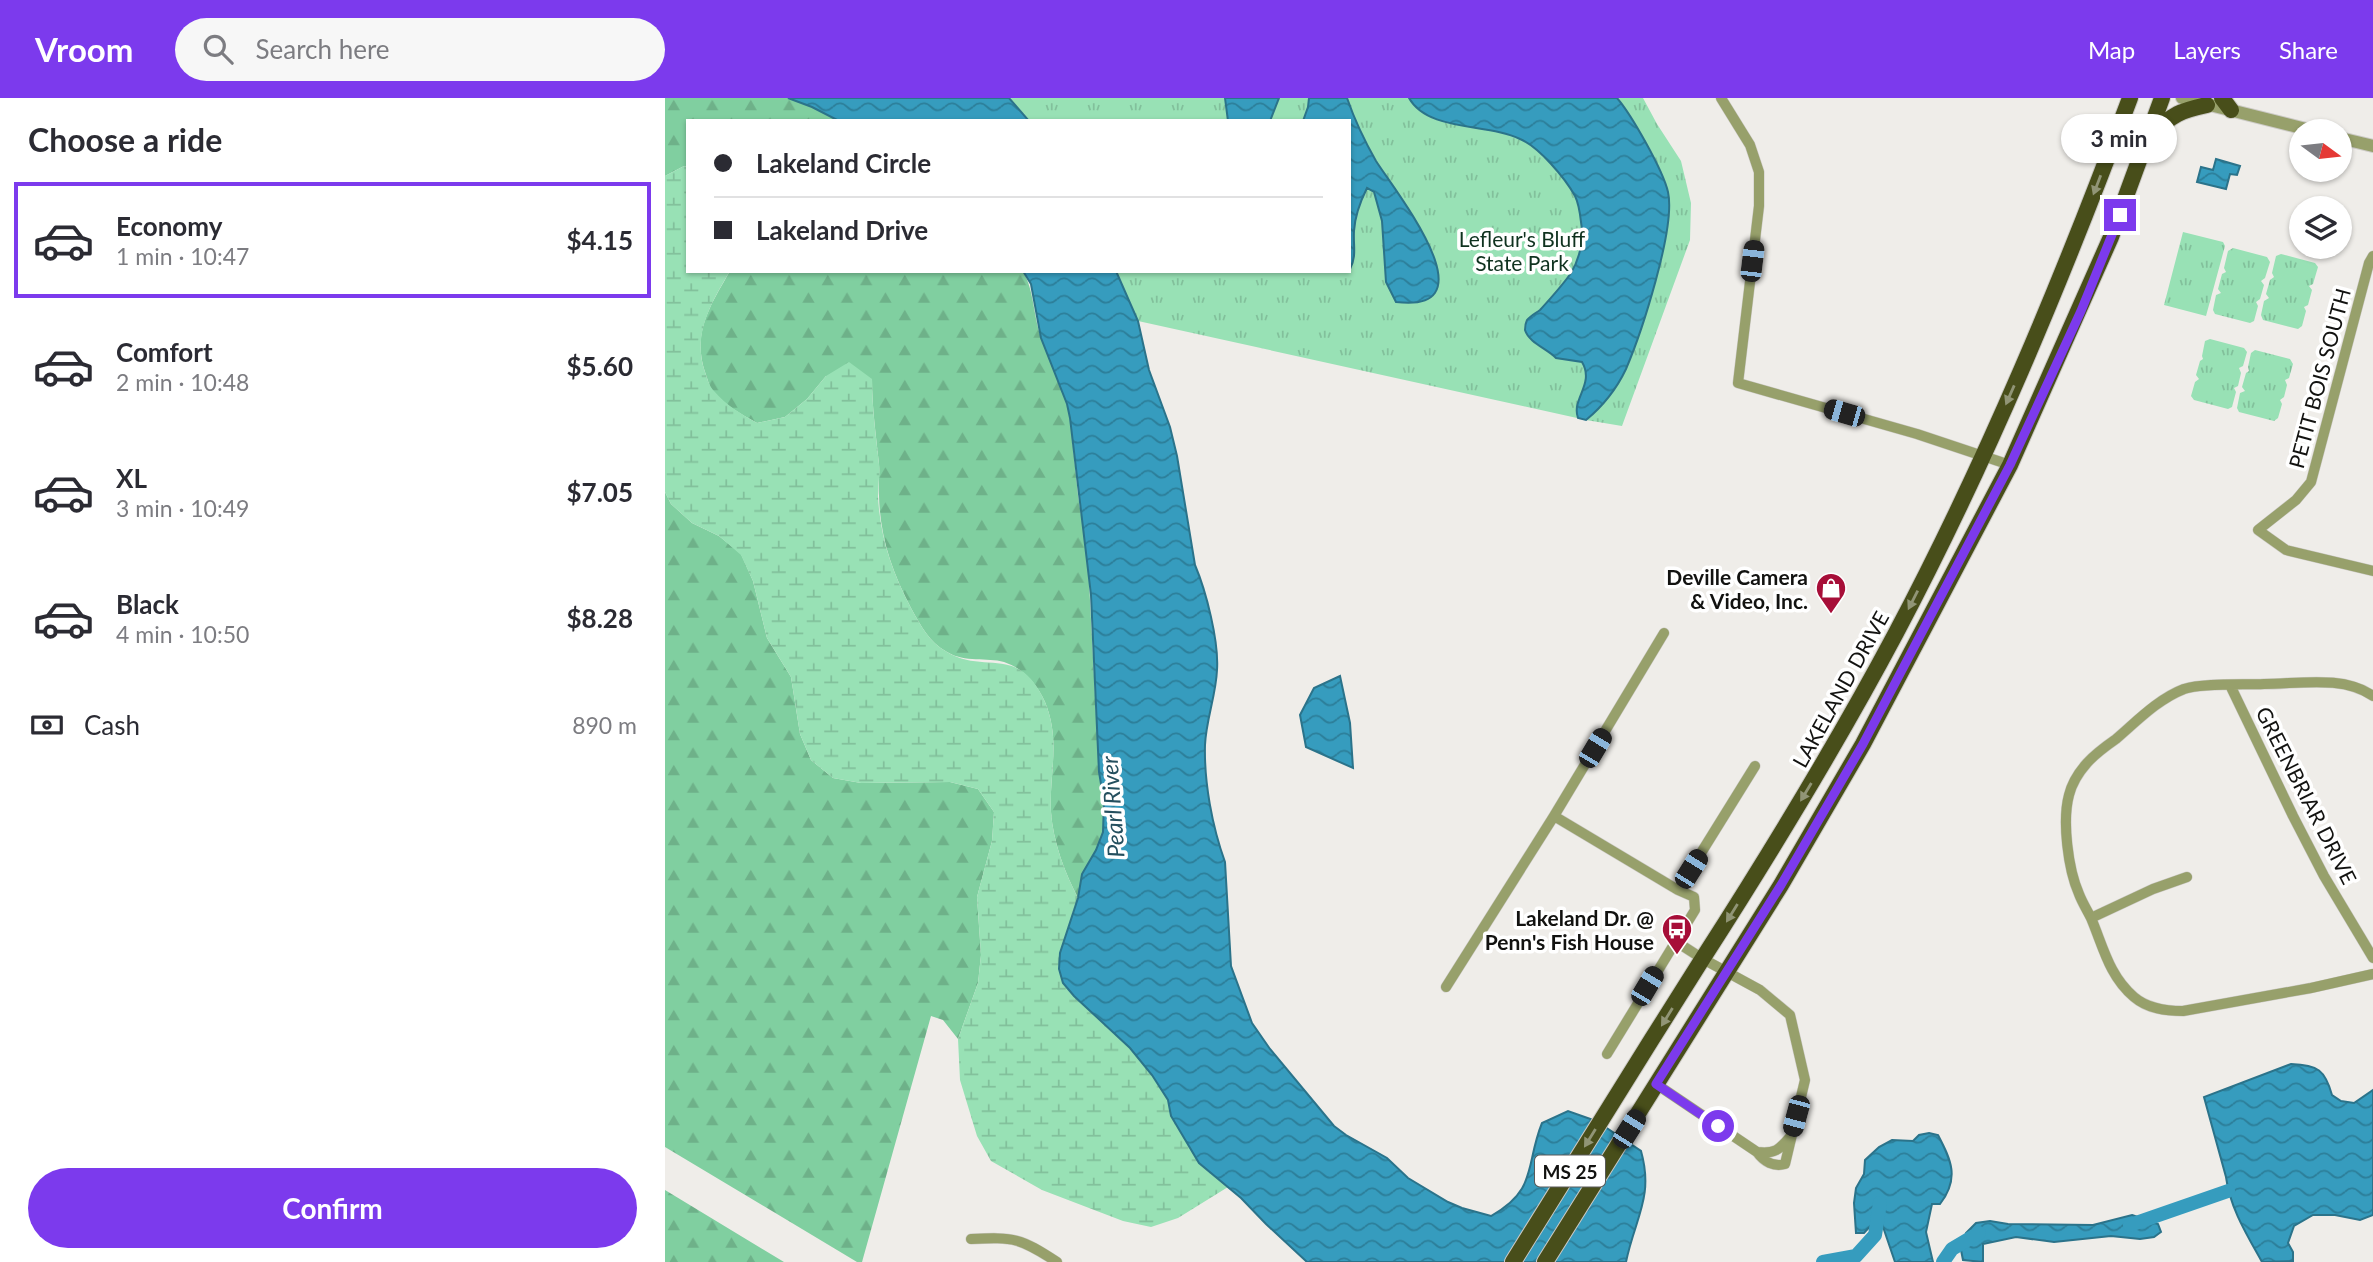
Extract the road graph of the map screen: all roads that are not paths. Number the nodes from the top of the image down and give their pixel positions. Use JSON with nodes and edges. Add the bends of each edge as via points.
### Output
{"nodes":[{"id":1,"x":1721,"y":98,"type":"edge"},
{"id":2,"x":2130,"y":98,"type":"edge"},
{"id":3,"x":2162,"y":98,"type":"edge"},
{"id":4,"x":2182,"y":98,"type":"edge"},
{"id":5,"x":2220,"y":104,"type":"edge"},
{"id":6,"x":2289,"y":124,"type":"edge"},
{"id":7,"x":2352,"y":141,"type":"edge"},
{"id":8,"x":2373,"y":146,"type":"edge"},
{"id":9,"x":2145,"y":148,"type":"junction"},
{"id":10,"x":2373,"y":256,"type":"edge"},
{"id":11,"x":1982,"y":457,"type":"junction"},
{"id":12,"x":2010,"y":465,"type":"junction"},
{"id":13,"x":2373,"y":570,"type":"edge"},
{"id":14,"x":1664,"y":633,"type":"dead end"},
{"id":15,"x":2230,"y":685,"type":"junction"},
{"id":16,"x":2373,"y":696,"type":"edge"},
{"id":17,"x":1755,"y":766,"type":"dead end"},
{"id":18,"x":1554,"y":817,"type":"junction"},
{"id":19,"x":2187,"y":877,"type":"dead end"},
{"id":20,"x":1678,"y":890,"type":"junction"},
{"id":21,"x":2091,"y":918,"type":"junction"},
{"id":22,"x":1675,"y":941,"type":"junction"},
{"id":23,"x":2373,"y":958,"type":"edge"},
{"id":24,"x":1703,"y":959,"type":"junction"},
{"id":25,"x":1727,"y":971,"type":"junction"},
{"id":26,"x":2373,"y":974,"type":"edge"},
{"id":27,"x":1446,"y":986,"type":"dead end"},
{"id":28,"x":1607,"y":1054,"type":"dead end"},
{"id":29,"x":1656,"y":1084,"type":"junction"},
{"id":30,"x":971,"y":1239,"type":"dead end"},
{"id":31,"x":1057,"y":1262,"type":"edge"},
{"id":32,"x":1513,"y":1262,"type":"edge"},
{"id":33,"x":1545,"y":1262,"type":"edge"}],
"edges":[{"from":1,"to":11,"type":"street","via":[[1750,145],[1759,172],[1738,383]]},
{"from":2,"to":11,"type":"highway","name":"LAKELAND DRIVE","number":"MS 25","one_way":true,"via":[[2077,238]]},
{"from":3,"to":9,"type":"highway","number":"MS 25"},
{"from":4,"to":5,"type":"street"},
{"from":5,"to":6,"type":"street"},
{"from":5,"to":9,"type":"highway","via":[[2178,112],[2163,123]]},
{"from":7,"to":8,"type":"street"},
{"from":9,"to":12,"type":"highway","number":"MS 25","via":[[2081,311]]},
{"from":10,"to":13,"type":"street","name":"PETIT BOIS SOUTH","via":[[2311,482],[2258,530],[2286,550]]},
{"from":11,"to":12,"type":"street"},
{"from":11,"to":24,"type":"highway","name":"LAKELAND DRIVE","number":"MS 25","one_way":true,"via":[[1930,567],[1841,733]]},
{"from":12,"to":25,"type":"highway","number":"MS 25","via":[[1863,744]]},
{"from":14,"to":18,"type":"street"},
{"from":15,"to":16,"type":"street","via":[[2335,683]]},
{"from":15,"to":21,"type":"street","via":[[2187,688],[2165,698],[2088,762],[2075,779],[2065,822],[2078,892]]},
{"from":15,"to":23,"type":"street","name":"GREENBRIAR DRIVE","via":[[2324,876]]},
{"from":17,"to":20,"type":"street"},
{"from":18,"to":20,"type":"street"},
{"from":18,"to":27,"type":"street"},
{"from":19,"to":21,"type":"street"},
{"from":20,"to":22,"type":"street","via":[[1694,897],[1695,910]]},
{"from":21,"to":26,"type":"street","via":[[2118,979],[2134,997],[2168,1011]]},
{"from":22,"to":24,"type":"street"},
{"from":22,"to":28,"type":"street"},
{"from":24,"to":25,"type":"street"},
{"from":24,"to":32,"type":"highway","name":"LAKELAND DRIVE","number":"MS 25","one_way":true},
{"from":25,"to":29,"type":"highway","number":"MS 25"},
{"from":25,"to":29,"type":"street","via":[[1790,1015],[1805,1080],[1785,1164],[1761,1158]]},
{"from":29,"to":33,"type":"highway","number":"MS 25"},
{"from":30,"to":31,"type":"street","via":[[1020,1241]]}]}
